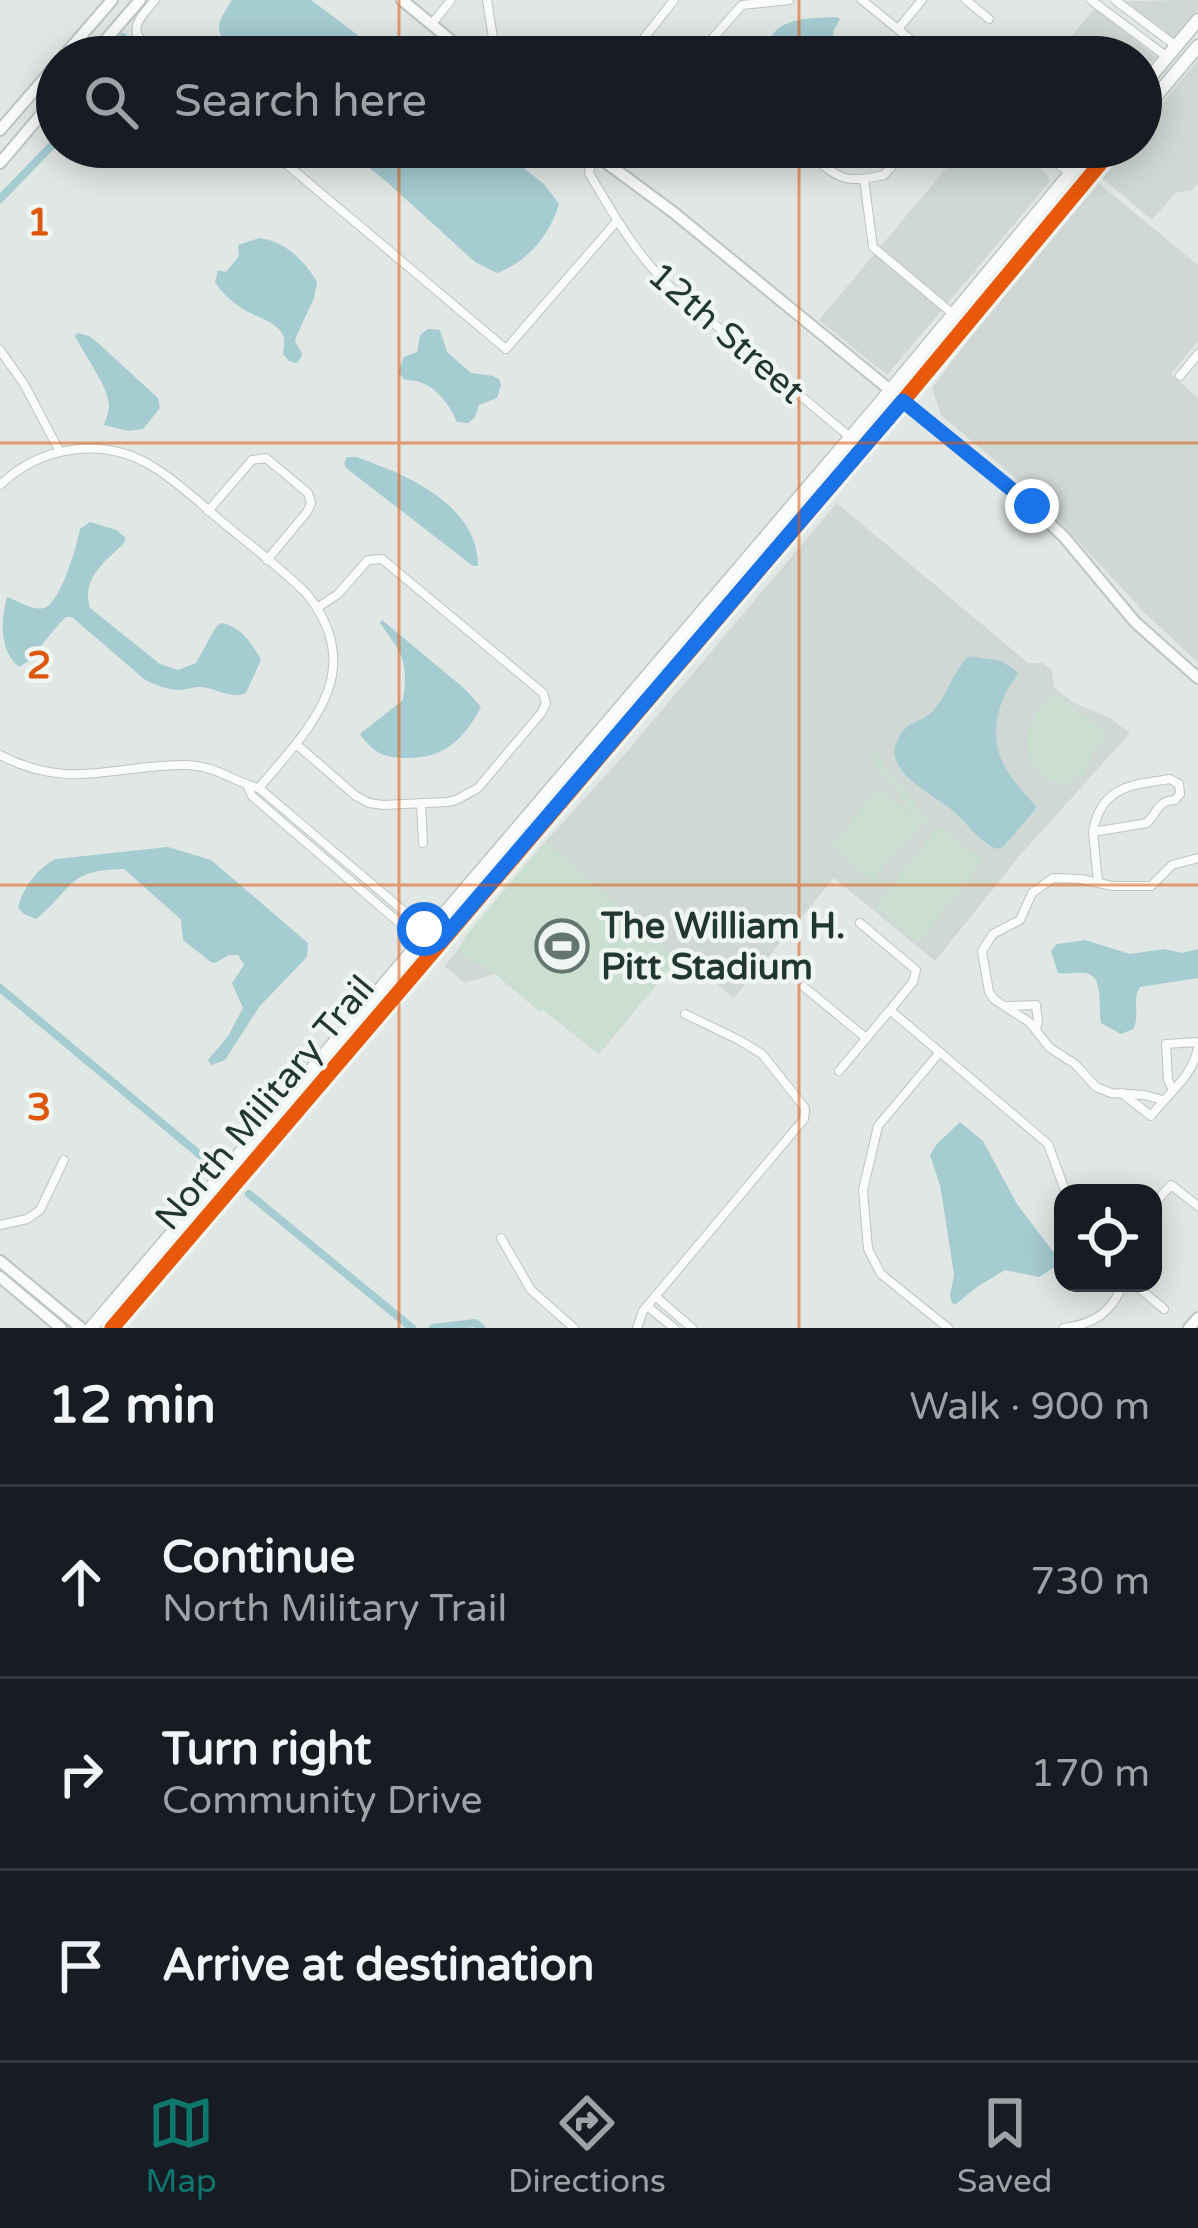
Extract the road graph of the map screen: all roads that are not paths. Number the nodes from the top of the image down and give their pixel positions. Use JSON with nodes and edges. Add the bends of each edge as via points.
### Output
{"nodes":[{"id":1,"x":112,"y":0,"type":"edge"},
{"id":2,"x":140,"y":0,"type":"edge"},
{"id":3,"x":155,"y":0,"type":"edge"},
{"id":4,"x":402,"y":0,"type":"edge"},
{"id":5,"x":451,"y":0,"type":"edge"},
{"id":6,"x":461,"y":0,"type":"edge"},
{"id":7,"x":488,"y":0,"type":"edge"},
{"id":8,"x":674,"y":0,"type":"edge"},
{"id":9,"x":789,"y":0,"type":"edge"},
{"id":10,"x":862,"y":0,"type":"edge"},
{"id":11,"x":922,"y":0,"type":"edge"},
{"id":12,"x":966,"y":0,"type":"edge"},
{"id":13,"x":1091,"y":0,"type":"edge"},
{"id":14,"x":1115,"y":0,"type":"edge"},
{"id":15,"x":766,"y":1,"type":"edge"},
{"id":16,"x":102,"y":12,"type":"junction"},
{"id":17,"x":989,"y":19,"type":"dead end"},
{"id":18,"x":1198,"y":20,"type":"edge"},
{"id":19,"x":431,"y":25,"type":"junction"},
{"id":20,"x":118,"y":26,"type":"junction"},
{"id":21,"x":898,"y":29,"type":"junction"},
{"id":22,"x":81,"y":36,"type":"edge"},
{"id":23,"x":109,"y":36,"type":"edge"},
{"id":24,"x":138,"y":36,"type":"edge"},
{"id":25,"x":445,"y":36,"type":"edge"},
{"id":26,"x":494,"y":36,"type":"edge"},
{"id":27,"x":646,"y":36,"type":"edge"},
{"id":28,"x":714,"y":36,"type":"edge"},
{"id":29,"x":906,"y":36,"type":"edge"},
{"id":30,"x":1158,"y":36,"type":"edge"},
{"id":31,"x":1162,"y":38,"type":"edge"},
{"id":32,"x":1176,"y":46,"type":"junction"},
{"id":33,"x":1198,"y":46,"type":"edge"},
{"id":34,"x":1162,"y":63,"type":"edge"},
{"id":35,"x":1190,"y":63,"type":"junction"},
{"id":36,"x":1171,"y":78,"type":"junction"},
{"id":37,"x":36,"y":88,"type":"edge"},
{"id":38,"x":1162,"y":89,"type":"edge"},
{"id":39,"x":36,"y":121,"type":"edge"},
{"id":40,"x":0,"y":130,"type":"edge"},
{"id":41,"x":0,"y":163,"type":"edge"},
{"id":42,"x":291,"y":168,"type":"edge"},
{"id":43,"x":589,"y":168,"type":"edge"},
{"id":44,"x":613,"y":168,"type":"edge"},
{"id":45,"x":827,"y":168,"type":"edge"},
{"id":46,"x":891,"y":168,"type":"edge"},
{"id":47,"x":1063,"y":168,"type":"edge"},
{"id":48,"x":1075,"y":168,"type":"edge"},
{"id":49,"x":1083,"y":168,"type":"edge"},
{"id":50,"x":1097,"y":168,"type":"edge"},
{"id":51,"x":1070,"y":174,"type":"junction"},
{"id":52,"x":865,"y":179,"type":"junction"},
{"id":53,"x":1084,"y":184,"type":"junction"},
{"id":54,"x":1070,"y":200,"type":"junction"},
{"id":55,"x":617,"y":221,"type":"junction"},
{"id":56,"x":953,"y":314,"type":"junction"},
{"id":57,"x":0,"y":350,"type":"edge"},
{"id":58,"x":1198,"y":354,"type":"edge"},
{"id":59,"x":1180,"y":376,"type":"dead end"},
{"id":60,"x":890,"y":390,"type":"junction"},
{"id":61,"x":903,"y":401,"type":"junction"},
{"id":62,"x":850,"y":437,"type":"junction"},
{"id":63,"x":60,"y":452,"type":"junction"},
{"id":64,"x":0,"y":485,"type":"edge"},
{"id":65,"x":208,"y":511,"type":"junction"},
{"id":66,"x":267,"y":560,"type":"junction"},
{"id":67,"x":317,"y":608,"type":"junction"},
{"id":68,"x":658,"y":662,"type":"junction"},
{"id":69,"x":672,"y":673,"type":"junction"},
{"id":70,"x":1198,"y":678,"type":"edge"},
{"id":71,"x":296,"y":744,"type":"junction"},
{"id":72,"x":0,"y":755,"type":"edge"},
{"id":73,"x":248,"y":786,"type":"junction"},
{"id":74,"x":259,"y":788,"type":"junction"},
{"id":75,"x":421,"y":803,"type":"junction"},
{"id":76,"x":1093,"y":832,"type":"junction"},
{"id":77,"x":422,"y":843,"type":"dead end"},
{"id":78,"x":1198,"y":859,"type":"edge"},
{"id":79,"x":1097,"y":883,"type":"junction"},
{"id":80,"x":860,"y":923,"type":"dead end"},
{"id":81,"x":424,"y":936,"type":"junction"},
{"id":82,"x":436,"y":946,"type":"junction"},
{"id":83,"x":804,"y":987,"type":"dead end"},
{"id":84,"x":1006,"y":1006,"type":"junction"},
{"id":85,"x":890,"y":1010,"type":"junction"},
{"id":86,"x":685,"y":1014,"type":"dead end"},
{"id":87,"x":1036,"y":1029,"type":"junction"},
{"id":88,"x":866,"y":1038,"type":"junction"},
{"id":89,"x":1198,"y":1044,"type":"edge"},
{"id":90,"x":940,"y":1052,"type":"junction"},
{"id":91,"x":839,"y":1071,"type":"dead end"},
{"id":92,"x":1173,"y":1090,"type":"junction"},
{"id":93,"x":1122,"y":1093,"type":"junction"},
{"id":94,"x":1163,"y":1100,"type":"junction"},
{"id":95,"x":64,"y":1160,"type":"dead end"},
{"id":96,"x":1063,"y":1184,"type":"edge"},
{"id":97,"x":1162,"y":1195,"type":"edge"},
{"id":98,"x":1198,"y":1206,"type":"edge"},
{"id":99,"x":0,"y":1225,"type":"edge"},
{"id":100,"x":501,"y":1238,"type":"dead end"},
{"id":101,"x":0,"y":1261,"type":"edge"},
{"id":102,"x":0,"y":1277,"type":"edge"},
{"id":103,"x":1120,"y":1292,"type":"edge"},
{"id":104,"x":1144,"y":1292,"type":"edge"},
{"id":105,"x":652,"y":1300,"type":"junction"},
{"id":106,"x":1164,"y":1309,"type":"dead end"},
{"id":107,"x":1198,"y":1318,"type":"edge"},
{"id":108,"x":941,"y":1326,"type":"edge"},
{"id":109,"x":62,"y":1328,"type":"edge"},
{"id":110,"x":81,"y":1328,"type":"edge"},
{"id":111,"x":91,"y":1328,"type":"edge"},
{"id":112,"x":112,"y":1328,"type":"edge"},
{"id":113,"x":574,"y":1328,"type":"edge"},
{"id":114,"x":637,"y":1328,"type":"edge"},
{"id":115,"x":674,"y":1328,"type":"edge"},
{"id":116,"x":688,"y":1328,"type":"edge"},
{"id":117,"x":1064,"y":1328,"type":"edge"},
{"id":118,"x":1190,"y":1328,"type":"edge"}],
"edges":[{"from":1,"to":16,"type":"street"},
{"from":2,"to":20,"type":"street"},
{"from":3,"to":24,"type":"street","via":[[137,21]]},
{"from":4,"to":19,"type":"street"},
{"from":5,"to":6,"type":"street"},
{"from":5,"to":19,"type":"street"},
{"from":7,"to":26,"type":"street"},
{"from":8,"to":27,"type":"street"},
{"from":9,"to":15,"type":"street"},
{"from":10,"to":21,"type":"street"},
{"from":11,"to":21,"type":"street"},
{"from":12,"to":17,"type":"street"},
{"from":13,"to":30,"type":"street"},
{"from":14,"to":32,"type":"street"},
{"from":15,"to":28,"type":"street","via":[[738,8]]},
{"from":16,"to":20,"type":"street"},
{"from":16,"to":22,"type":"street"},
{"from":18,"to":32,"type":"main road"},
{"from":19,"to":25,"type":"street"},
{"from":20,"to":23,"type":"street"},
{"from":21,"to":29,"type":"street"},
{"from":31,"to":32,"type":"street"},
{"from":32,"to":34,"type":"main road"},
{"from":32,"to":35,"type":"main road"},
{"from":32,"to":36,"type":"main road"},
{"from":33,"to":35,"type":"main road"},
{"from":35,"to":36,"type":"main road"},
{"from":36,"to":38,"type":"main road"},
{"from":37,"to":40,"type":"street"},
{"from":39,"to":41,"type":"street"},
{"from":42,"to":55,"type":"street","via":[[506,349]]},
{"from":43,"to":55,"type":"street","name":"12th Street"},
{"from":44,"to":60,"type":"street"},
{"from":45,"to":52,"type":"street"},
{"from":46,"to":52,"type":"street"},
{"from":47,"to":51,"type":"street"},
{"from":48,"to":51,"type":"main road","name":"North Military Trail"},
{"from":49,"to":53,"type":"main road"},
{"from":50,"to":53,"type":"main road","name":"North Military Trail"},
{"from":51,"to":54,"type":"main road"},
{"from":51,"to":56,"type":"main road","name":"North Military Trail"},
{"from":52,"to":56,"type":"street","via":[[873,247]]},
{"from":53,"to":54,"type":"main road","name":"North Military Trail"},
{"from":54,"to":61,"type":"main road","name":"North Military Trail"},
{"from":55,"to":62,"type":"street","name":"12th Street","via":[[666,283]]},
{"from":56,"to":60,"type":"main road","name":"North Military Trail"},
{"from":57,"to":63,"type":"street"},
{"from":58,"to":59,"type":"street"},
{"from":60,"to":61,"type":"street"},
{"from":60,"to":62,"type":"main road","name":"North Military Trail"},
{"from":61,"to":69,"type":"main road","name":"North Military Trail"},
{"from":61,"to":70,"type":"street","via":[[1035,508]]},
{"from":62,"to":68,"type":"main road","name":"North Military Trail"},
{"from":63,"to":64,"type":"street"},
{"from":63,"to":65,"type":"street","via":[[101,449],[142,460]]},
{"from":65,"to":66,"type":"street"},
{"from":65,"to":66,"type":"street","via":[[252,460],[270,461],[311,503]]},
{"from":66,"to":67,"type":"street"},
{"from":67,"to":71,"type":"street","via":[[332,678]]},
{"from":67,"to":75,"type":"street","via":[[368,560],[382,559],[543,693],[542,712],[478,788],[452,802]]},
{"from":68,"to":69,"type":"main road"},
{"from":68,"to":81,"type":"main road","name":"North Military Trail"},
{"from":69,"to":82,"type":"main road","name":"North Military Trail"},
{"from":71,"to":74,"type":"street"},
{"from":71,"to":75,"type":"street","via":[[364,801]]},
{"from":72,"to":73,"type":"street","via":[[73,776],[203,766]]},
{"from":73,"to":74,"type":"street"},
{"from":73,"to":81,"type":"street"},
{"from":74,"to":81,"type":"street"},
{"from":75,"to":77,"type":"street"},
{"from":76,"to":76,"type":"street","via":[[1147,823],[1157,806],[1180,794],[1179,784],[1119,790],[1100,809]]},
{"from":76,"to":79,"type":"street"},
{"from":78,"to":79,"type":"street","via":[[1172,865],[1151,886]]},
{"from":79,"to":84,"type":"street","via":[[1048,880],[1020,920],[986,941],[989,992]]},
{"from":80,"to":85,"type":"street","via":[[916,970]]},
{"from":81,"to":82,"type":"street"},
{"from":81,"to":111,"type":"main road","name":"North Military Trail"},
{"from":82,"to":112,"type":"main road","name":"North Military Trail"},
{"from":83,"to":88,"type":"street"},
{"from":84,"to":87,"type":"street"},
{"from":84,"to":87,"type":"street","via":[[1036,1005]]},
{"from":85,"to":88,"type":"street"},
{"from":85,"to":90,"type":"street"},
{"from":86,"to":105,"type":"street","via":[[762,1054],[805,1108],[804,1119]]},
{"from":87,"to":93,"type":"street","via":[[1096,1087]]},
{"from":88,"to":91,"type":"street"},
{"from":89,"to":92,"type":"street","via":[[1191,1070]]},
{"from":89,"to":92,"type":"street","via":[[1166,1044]]},
{"from":90,"to":96,"type":"street","via":[[1048,1144]]},
{"from":90,"to":108,"type":"street","via":[[878,1126],[862,1190],[874,1264]]},
{"from":92,"to":94,"type":"street"},
{"from":93,"to":94,"type":"street"},
{"from":93,"to":94,"type":"street","via":[[1151,1117]]},
{"from":95,"to":99,"type":"street","via":[[40,1210]]},
{"from":97,"to":98,"type":"street","via":[[1171,1185]]},
{"from":100,"to":113,"type":"street","via":[[531,1290]]},
{"from":101,"to":110,"type":"street"},
{"from":102,"to":109,"type":"street"},
{"from":103,"to":117,"type":"street","via":[[1096,1320]]},
{"from":104,"to":106,"type":"street"},
{"from":105,"to":114,"type":"street"},
{"from":105,"to":115,"type":"street"},
{"from":105,"to":116,"type":"street"},
{"from":107,"to":118,"type":"street"}]}
